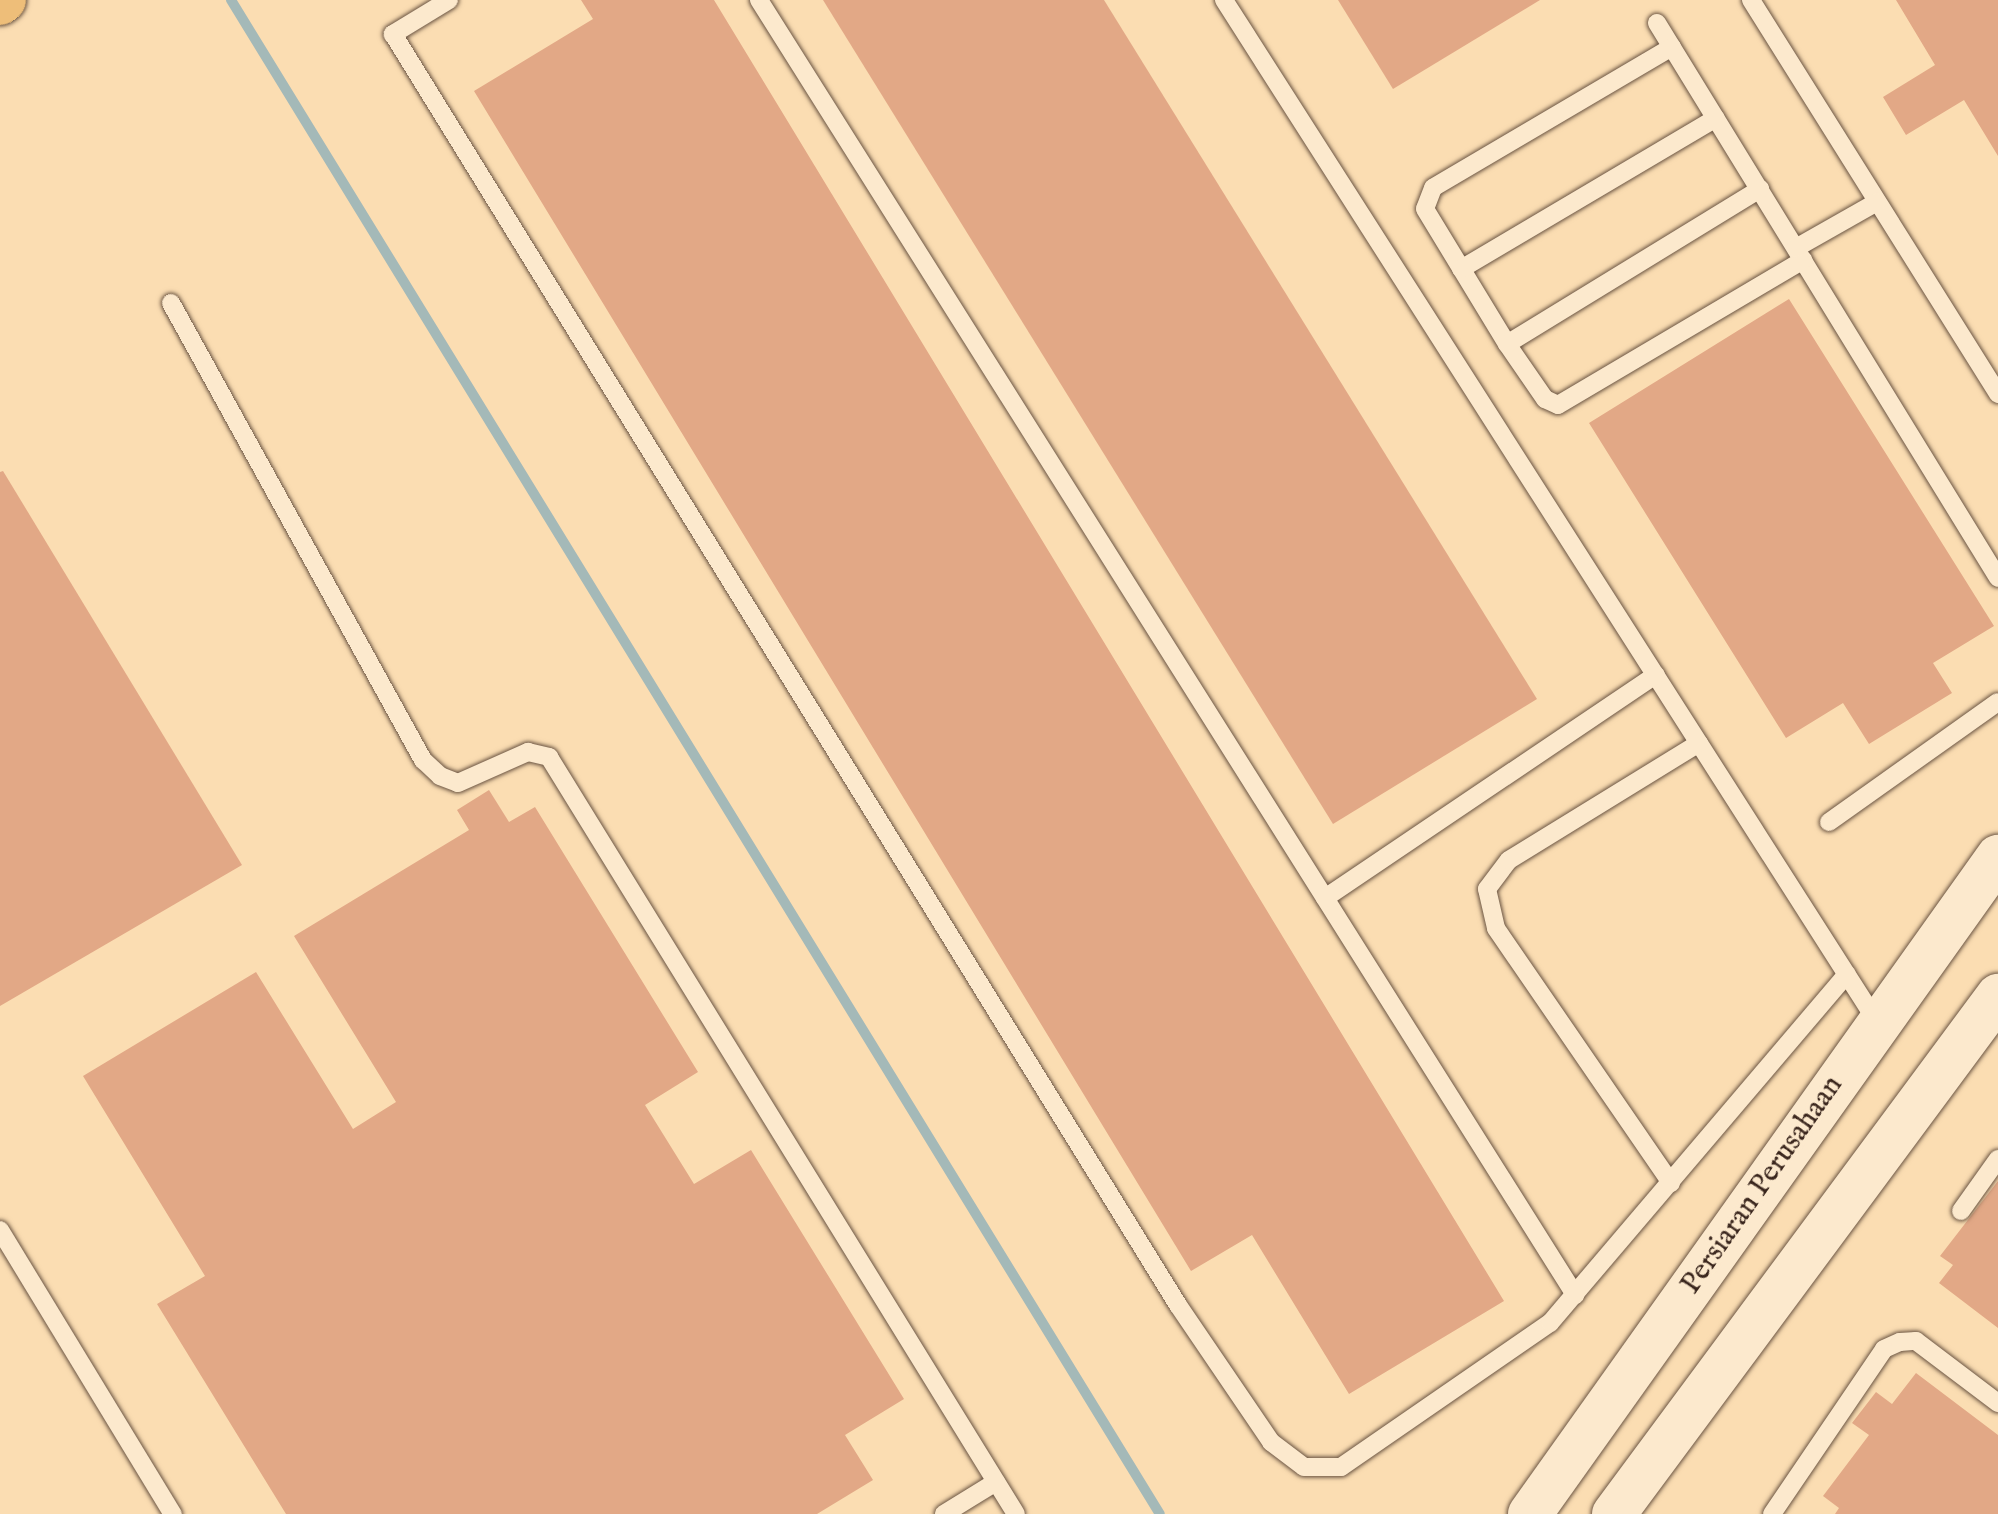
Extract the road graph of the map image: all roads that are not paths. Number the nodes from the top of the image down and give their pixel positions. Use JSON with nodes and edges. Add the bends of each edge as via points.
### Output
{"nodes":[{"id":1,"x":449,"y":0,"type":"edge"},
{"id":2,"x":759,"y":0,"type":"edge"},
{"id":3,"x":1224,"y":0,"type":"edge"},
{"id":4,"x":1751,"y":0,"type":"edge"},
{"id":5,"x":1657,"y":23,"type":"dead end"},
{"id":6,"x":1672,"y":47,"type":"junction"},
{"id":7,"x":1716,"y":118,"type":"junction"},
{"id":8,"x":1760,"y":189,"type":"junction"},
{"id":9,"x":1877,"y":202,"type":"junction"},
{"id":10,"x":1799,"y":254,"type":"junction"},
{"id":11,"x":1461,"y":269,"type":"junction"},
{"id":12,"x":171,"y":303,"type":"dead end"},
{"id":13,"x":1507,"y":344,"type":"junction"},
{"id":14,"x":1998,"y":394,"type":"edge"},
{"id":15,"x":1998,"y":578,"type":"edge"},
{"id":16,"x":1656,"y":675,"type":"junction"},
{"id":17,"x":1998,"y":702,"type":"edge"},
{"id":18,"x":1699,"y":743,"type":"junction"},
{"id":19,"x":1829,"y":822,"type":"dead end"},
{"id":20,"x":1998,"y":857,"type":"edge"},
{"id":21,"x":1325,"y":898,"type":"junction"},
{"id":22,"x":1847,"y":974,"type":"junction"},
{"id":23,"x":1998,"y":996,"type":"edge"},
{"id":24,"x":1877,"y":1022,"type":"junction"},
{"id":25,"x":1998,"y":1159,"type":"edge"},
{"id":26,"x":1671,"y":1183,"type":"junction"},
{"id":27,"x":1961,"y":1211,"type":"dead end"},
{"id":28,"x":0,"y":1230,"type":"edge"},
{"id":29,"x":1575,"y":1295,"type":"junction"},
{"id":30,"x":1998,"y":1403,"type":"edge"},
{"id":31,"x":996,"y":1482,"type":"junction"},
{"id":32,"x":173,"y":1514,"type":"edge"},
{"id":33,"x":944,"y":1514,"type":"edge"},
{"id":34,"x":1016,"y":1514,"type":"edge"},
{"id":35,"x":1530,"y":1514,"type":"edge"},
{"id":36,"x":1614,"y":1514,"type":"edge"},
{"id":37,"x":1772,"y":1514,"type":"edge"}],
"edges":[{"from":1,"to":29,"type":"lane","via":[[393,34],[1178,1305],[1271,1442],[1304,1467],[1341,1467],[1550,1323]]},
{"from":2,"to":21,"type":"lane"},
{"from":3,"to":16,"type":"lane"},
{"from":4,"to":9,"type":"lane"},
{"from":5,"to":6,"type":"lane"},
{"from":6,"to":7,"type":"lane"},
{"from":6,"to":11,"type":"lane","via":[[1433,188],[1425,209]]},
{"from":7,"to":8,"type":"lane"},
{"from":7,"to":11,"type":"lane"},
{"from":8,"to":10,"type":"lane"},
{"from":8,"to":13,"type":"lane"},
{"from":9,"to":10,"type":"lane"},
{"from":9,"to":14,"type":"lane"},
{"from":10,"to":13,"type":"lane","via":[[1558,405],[1545,399]]},
{"from":10,"to":15,"type":"lane"},
{"from":11,"to":13,"type":"lane"},
{"from":12,"to":31,"type":"lane","via":[[423,760],[440,776],[458,783],[528,752],[549,757]]},
{"from":16,"to":18,"type":"lane"},
{"from":16,"to":21,"type":"lane"},
{"from":17,"to":19,"type":"lane"},
{"from":18,"to":22,"type":"lane"},
{"from":18,"to":26,"type":"lane","via":[[1509,860],[1487,889],[1496,928]]},
{"from":20,"to":24,"type":"main road","name":"Persiaran Perusahaan"},
{"from":21,"to":29,"type":"lane"},
{"from":22,"to":24,"type":"lane"},
{"from":22,"to":26,"type":"lane"},
{"from":23,"to":36,"type":"main road"},
{"from":24,"to":35,"type":"main road","name":"Persiaran Perusahaan"},
{"from":25,"to":27,"type":"lane"},
{"from":26,"to":29,"type":"lane"},
{"from":28,"to":32,"type":"lane"},
{"from":30,"to":37,"type":"lane","via":[[1916,1341],[1884,1349]]},
{"from":31,"to":33,"type":"lane"},
{"from":31,"to":34,"type":"lane"}]}
